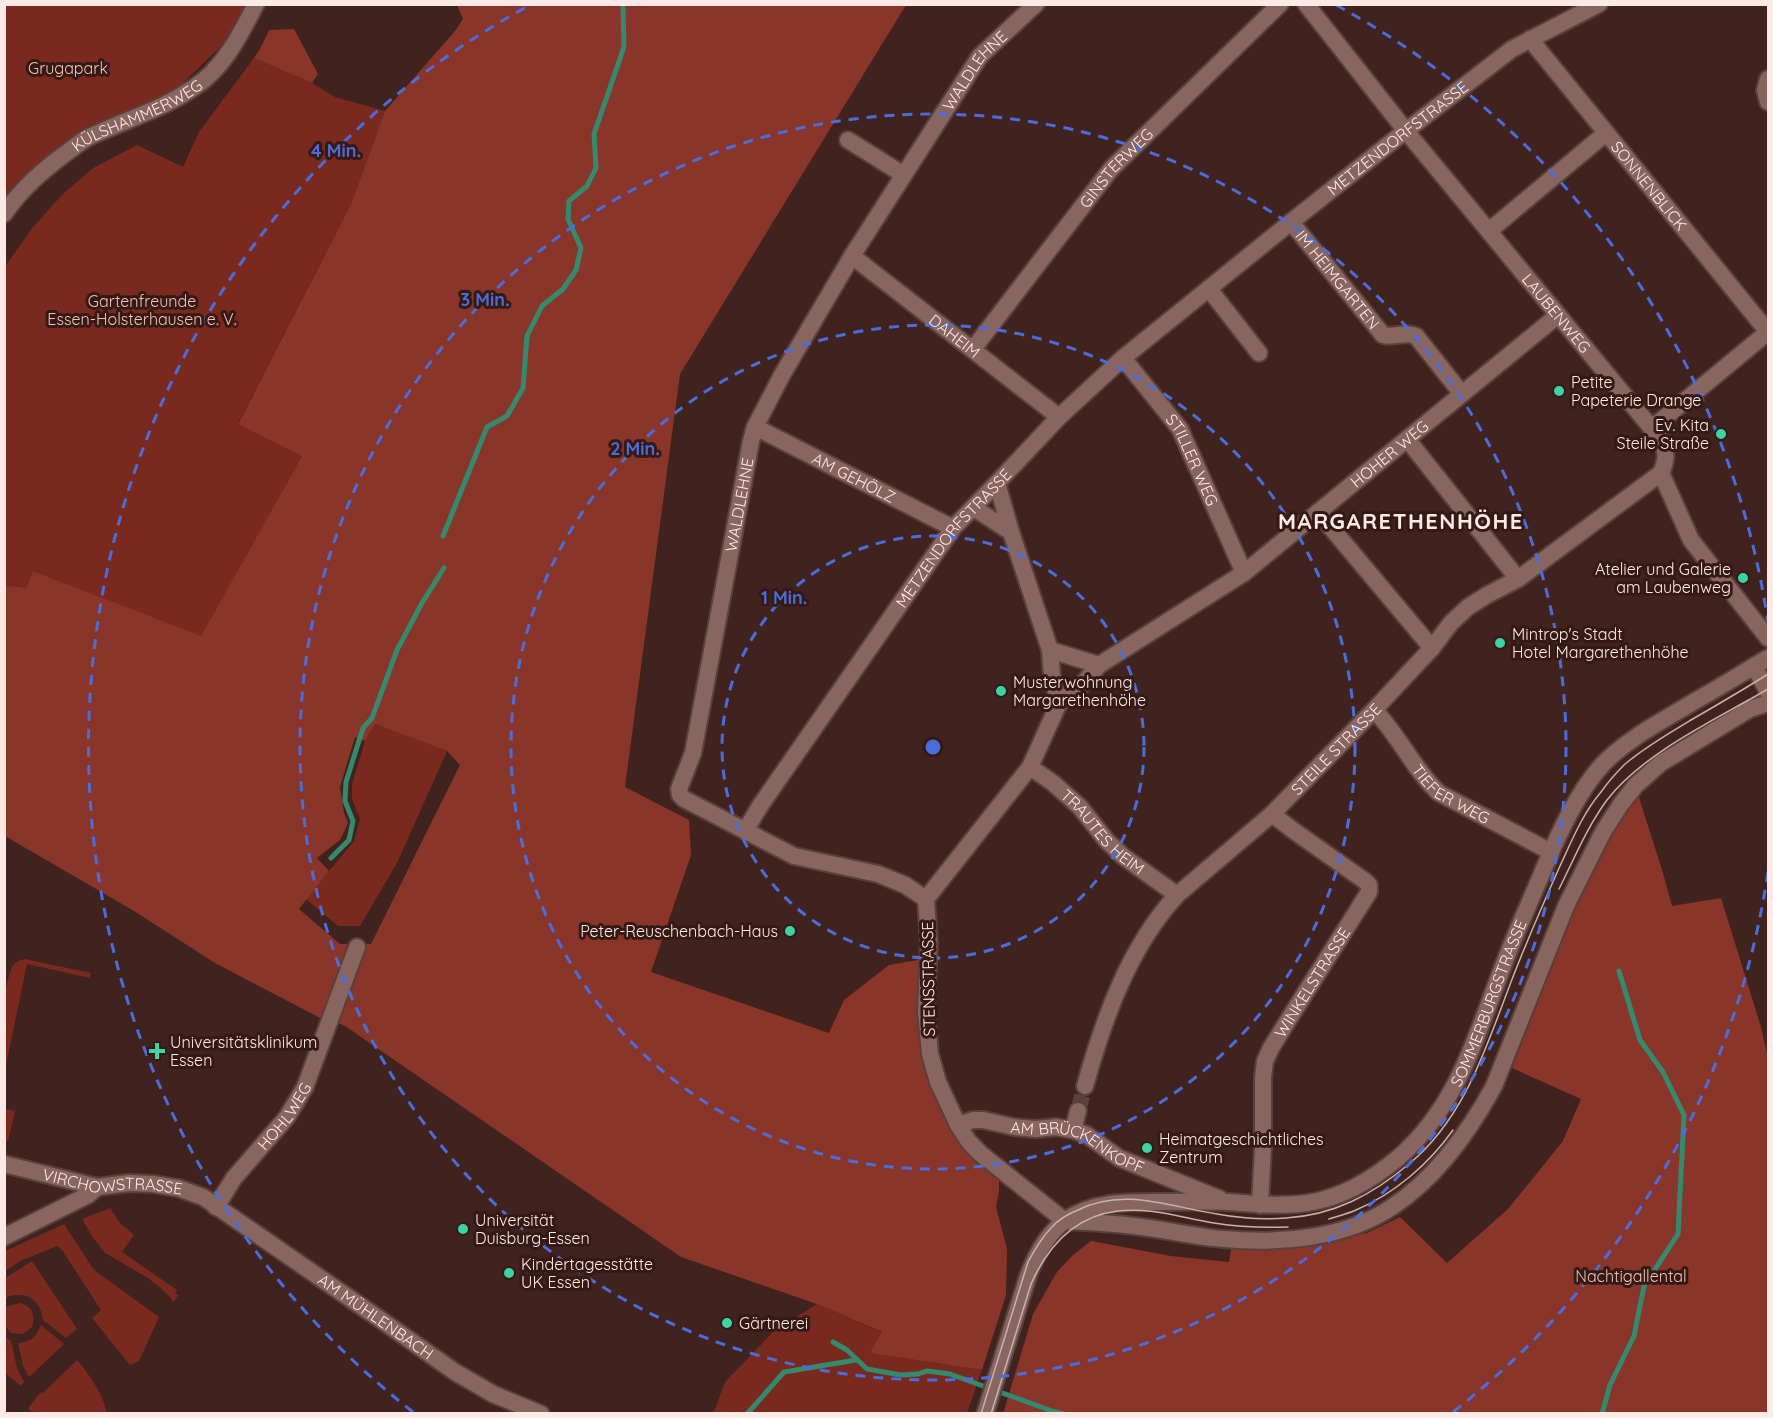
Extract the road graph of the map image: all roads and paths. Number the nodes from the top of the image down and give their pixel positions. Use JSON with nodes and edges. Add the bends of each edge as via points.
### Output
{"nodes":[{"id":1,"x":256,"y":4,"type":"edge"},
{"id":2,"x":1036,"y":4,"type":"edge"},
{"id":3,"x":1280,"y":4,"type":"edge"},
{"id":4,"x":1599,"y":4,"type":"edge"},
{"id":5,"x":1315,"y":8,"type":"edge"},
{"id":6,"x":1530,"y":39,"type":"junction"},
{"id":7,"x":1768,"y":79,"type":"edge"},
{"id":8,"x":1768,"y":102,"type":"edge"},
{"id":9,"x":1406,"y":131,"type":"junction"},
{"id":10,"x":1606,"y":133,"type":"junction"},
{"id":11,"x":848,"y":140,"type":"dead end"},
{"id":12,"x":904,"y":175,"type":"junction"},
{"id":13,"x":4,"y":214,"type":"edge"},
{"id":14,"x":1291,"y":222,"type":"junction"},
{"id":15,"x":1489,"y":231,"type":"junction"},
{"id":16,"x":852,"y":256,"type":"junction"},
{"id":17,"x":1209,"y":289,"type":"junction"},
{"id":18,"x":1557,"y":316,"type":"junction"},
{"id":19,"x":1768,"y":332,"type":"edge"},
{"id":20,"x":973,"y":349,"type":"junction"},
{"id":21,"x":1259,"y":353,"type":"dead end"},
{"id":22,"x":1123,"y":358,"type":"junction"},
{"id":23,"x":1462,"y":394,"type":"junction"},
{"id":24,"x":1059,"y":417,"type":"junction"},
{"id":25,"x":755,"y":427,"type":"junction"},
{"id":26,"x":1652,"y":428,"type":"junction"},
{"id":27,"x":1407,"y":439,"type":"junction"},
{"id":28,"x":1661,"y":473,"type":"junction"},
{"id":29,"x":997,"y":483,"type":"junction"},
{"id":30,"x":974,"y":508,"type":"junction"},
{"id":31,"x":1318,"y":512,"type":"junction"},
{"id":32,"x":953,"y":528,"type":"junction"},
{"id":33,"x":1011,"y":532,"type":"junction"},
{"id":34,"x":1244,"y":573,"type":"junction"},
{"id":35,"x":1518,"y":579,"type":"junction"},
{"id":36,"x":1768,"y":638,"type":"edge"},
{"id":37,"x":1432,"y":648,"type":"junction"},
{"id":38,"x":1050,"y":650,"type":"junction"},
{"id":39,"x":1761,"y":662,"type":"edge"},
{"id":40,"x":1099,"y":665,"type":"junction"},
{"id":41,"x":1768,"y":692,"type":"edge"},
{"id":42,"x":1059,"y":703,"type":"junction"},
{"id":43,"x":1768,"y":703,"type":"edge"},
{"id":44,"x":1374,"y":710,"type":"junction"},
{"id":45,"x":1030,"y":767,"type":"junction"},
{"id":46,"x":1272,"y":814,"type":"junction"},
{"id":47,"x":745,"y":831,"type":"junction"},
{"id":48,"x":1551,"y":852,"type":"junction"},
{"id":49,"x":1177,"y":895,"type":"junction"},
{"id":50,"x":926,"y":899,"type":"junction"},
{"id":51,"x":357,"y":947,"type":"dead end"},
{"id":52,"x":1086,"y":1086,"type":"tunnel mouth"},
{"id":53,"x":1078,"y":1111,"type":"tunnel mouth"},
{"id":54,"x":958,"y":1125,"type":"junction"},
{"id":55,"x":1073,"y":1130,"type":"junction"},
{"id":56,"x":4,"y":1164,"type":"edge"},
{"id":57,"x":97,"y":1187,"type":"junction"},
{"id":58,"x":1130,"y":1202,"type":"junction"},
{"id":59,"x":1226,"y":1202,"type":"junction"},
{"id":60,"x":1260,"y":1205,"type":"junction"},
{"id":61,"x":216,"y":1206,"type":"junction"},
{"id":62,"x":1065,"y":1221,"type":"junction"},
{"id":63,"x":1132,"y":1225,"type":"junction"},
{"id":64,"x":4,"y":1237,"type":"edge"},
{"id":65,"x":541,"y":1413,"type":"edge"},
{"id":66,"x":985,"y":1413,"type":"edge"}],
"edges":[{"from":1,"to":13,"type":"street","name":"KÜLSHAMMERWEG","via":[[231,50],[205,79],[162,107],[87,138],[46,168]]},
{"from":2,"to":12,"type":"street","name":"WALDLEHNE","via":[[980,56]]},
{"from":3,"to":20,"type":"street","name":"GINSTERWEG","via":[[1111,169]]},
{"from":4,"to":6,"type":"street","name":"METZENDORFSTRASSE"},
{"from":5,"to":9,"type":"street","name":"LAUBENWEG"},
{"from":6,"to":9,"type":"street","name":"METZENDORFSTRASSE"},
{"from":6,"to":10,"type":"street","name":"SONNENBLICK"},
{"from":7,"to":8,"type":"street"},
{"from":9,"to":14,"type":"street","name":"METZENDORFSTRASSE"},
{"from":9,"to":15,"type":"street","name":"LAUBENWEG"},
{"from":10,"to":15,"type":"street"},
{"from":10,"to":19,"type":"street","name":"SONNENBLICK"},
{"from":11,"to":12,"type":"street"},
{"from":12,"to":16,"type":"street","name":"WALDLEHNE"},
{"from":14,"to":17,"type":"street","name":"METZENDORFSTRASSE"},
{"from":14,"to":23,"type":"street","name":"IM HEIMGARTEN","via":[[1383,335],[1416,336]]},
{"from":15,"to":18,"type":"street","name":"LAUBENWEG"},
{"from":16,"to":20,"type":"street","name":"DAHEIM"},
{"from":16,"to":25,"type":"street","name":"WALDLEHNE"},
{"from":17,"to":21,"type":"street"},
{"from":17,"to":22,"type":"street","name":"METZENDORFSTRASSE"},
{"from":18,"to":23,"type":"street","name":"HOHER WEG"},
{"from":18,"to":26,"type":"street","name":"LAUBENWEG"},
{"from":19,"to":26,"type":"street"},
{"from":20,"to":24,"type":"street","name":"DAHEIM"},
{"from":22,"to":24,"type":"street","name":"METZENDORFSTRASSE"},
{"from":22,"to":34,"type":"street","name":"STILLER WEG","via":[[1180,429]]},
{"from":23,"to":27,"type":"street","name":"HOHER WEG"},
{"from":24,"to":29,"type":"street","name":"METZENDORFSTRASSE"},
{"from":25,"to":32,"type":"street","name":"AM GEHÖLZ"},
{"from":25,"to":47,"type":"street","name":"WALDLEHNE","via":[[693,753],[679,789],[684,799]]},
{"from":26,"to":28,"type":"street","name":"LAUBENWEG","via":[[1666,452]]},
{"from":27,"to":31,"type":"street","name":"HOHER WEG"},
{"from":27,"to":35,"type":"street"},
{"from":28,"to":35,"type":"street","name":"STEILE STRASSE"},
{"from":28,"to":36,"type":"street","name":"LAUBENWEG","via":[[1691,540]]},
{"from":29,"to":30,"type":"street","name":"METZENDORFSTRASSE"},
{"from":29,"to":33,"type":"street"},
{"from":30,"to":32,"type":"street","name":"METZENDORFSTRASSE"},
{"from":30,"to":33,"type":"street"},
{"from":31,"to":34,"type":"street","name":"HOHER WEG"},
{"from":31,"to":37,"type":"street"},
{"from":32,"to":47,"type":"street","name":"METZENDORFSTRASSE"},
{"from":33,"to":38,"type":"street"},
{"from":34,"to":40,"type":"street","name":"HOHER WEG"},
{"from":35,"to":37,"type":"street","name":"STEILE STRASSE","via":[[1468,607]]},
{"from":37,"to":44,"type":"street","name":"STEILE STRASSE"},
{"from":38,"to":40,"type":"street"},
{"from":38,"to":42,"type":"street"},
{"from":39,"to":41,"type":"street"},
{"from":39,"to":48,"type":"street","name":"SOMMERBURGSTRASSE","via":[[1657,724],[1610,758],[1581,794]]},
{"from":40,"to":42,"type":"street","name":"STENSSTRASSE"},
{"from":42,"to":45,"type":"street","name":"STENSSTRASSE"},
{"from":43,"to":63,"type":"street","via":[[1750,709],[1662,763],[1621,804],[1566,906],[1481,1110],[1430,1176],[1392,1208],[1333,1232],[1284,1240],[1224,1239]]},
{"from":44,"to":46,"type":"street","name":"STEILE STRASSE"},
{"from":44,"to":48,"type":"street","name":"TIEFER WEG","via":[[1439,793]]},
{"from":45,"to":49,"type":"street","name":"TRAUTES HEIM","via":[[1080,807],[1124,857]]},
{"from":45,"to":50,"type":"street","name":"STENSSTRASSE"},
{"from":46,"to":49,"type":"street","name":"STEILE STRASSE"},
{"from":46,"to":60,"type":"street","name":"WINKELSTRASSE","via":[[1365,881],[1370,892],[1265,1061]]},
{"from":47,"to":50,"type":"street","name":"STENSSTRASSE","via":[[794,856],[878,874]]},
{"from":48,"to":60,"type":"street","name":"SOMMERBURGSTRASSE","via":[[1466,1065],[1425,1131],[1374,1177],[1346,1191],[1316,1201]]},
{"from":49,"to":52,"type":"street","name":"STEILE STRASSE","via":[[1135,955],[1100,1036]]},
{"from":50,"to":54,"type":"street","name":"STENSSTRASSE","via":[[930,1054]]},
{"from":51,"to":61,"type":"street","name":"HOHLWEG","via":[[305,1087],[287,1117],[234,1178]]},
{"from":53,"to":55,"type":"street"},
{"from":54,"to":55,"type":"street","name":"AM BRÜCKENKOPF","via":[[973,1119],[1014,1127]]},
{"from":54,"to":62,"type":"street","name":"STENSSTRASSE","via":[[981,1154]]},
{"from":55,"to":59,"type":"street","name":"AM BRÜCKENKOPF","via":[[1087,1135],[1119,1158]]},
{"from":56,"to":57,"type":"street","name":"VIRCHOWSTRASSE"},
{"from":57,"to":61,"type":"street","name":"VIRCHOWSTRASSE","via":[[129,1183],[178,1188]]},
{"from":57,"to":64,"type":"street"},
{"from":58,"to":59,"type":"street","name":"SOMMERBURGSTRASSE"},
{"from":58,"to":62,"type":"street","name":"SOMMERBURGSTRASSE","via":[[1093,1208]]},
{"from":58,"to":63,"type":"street"},
{"from":59,"to":60,"type":"street","name":"SOMMERBURGSTRASSE"},
{"from":61,"to":65,"type":"street","name":"AM MÜHLENBACH","via":[[455,1372],[493,1394]]},
{"from":62,"to":63,"type":"street"},
{"from":62,"to":66,"type":"street","name":"SOMMERBURGSTRASSE","via":[[1036,1256]]}]}
